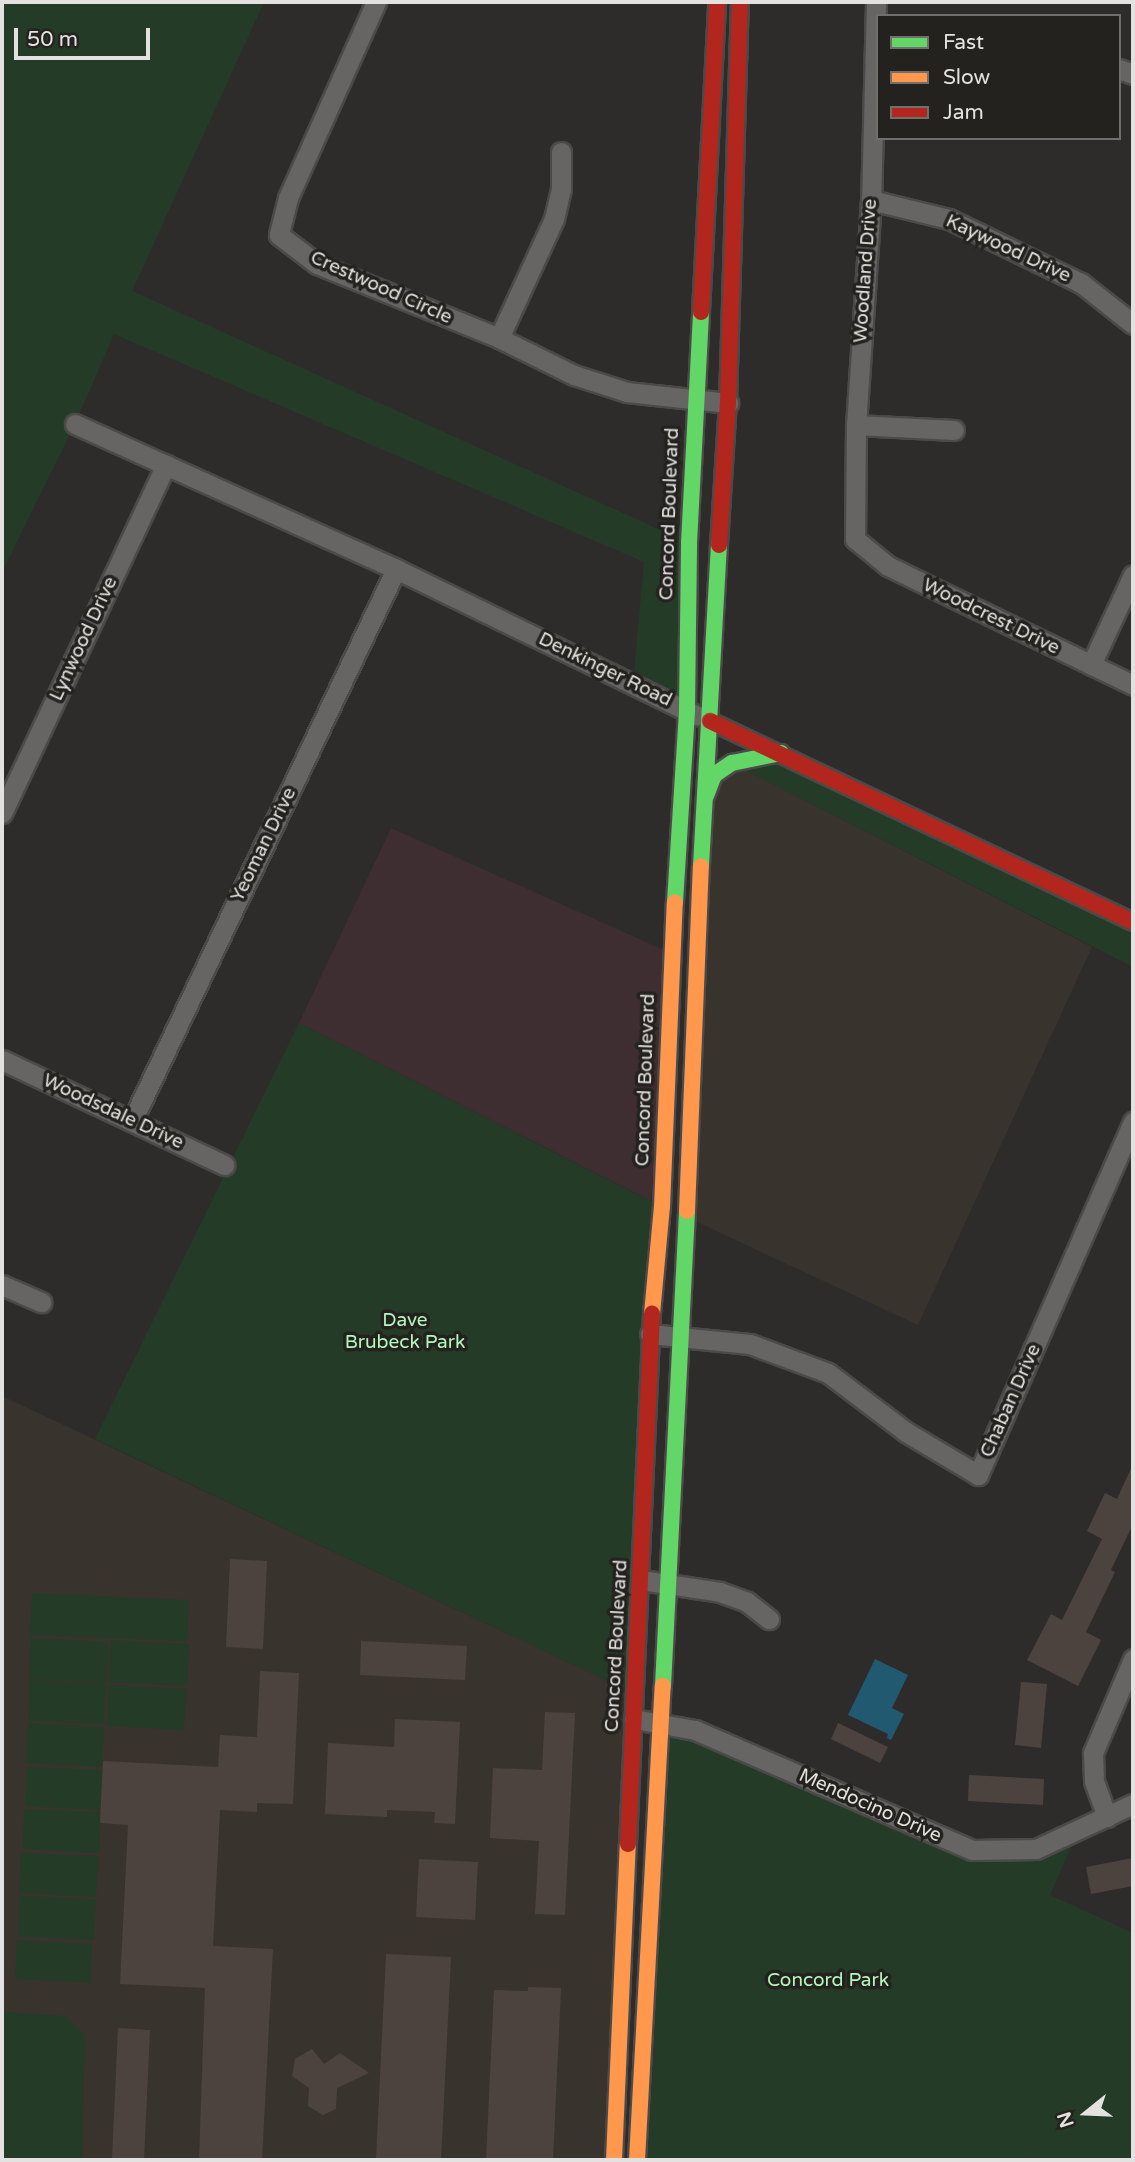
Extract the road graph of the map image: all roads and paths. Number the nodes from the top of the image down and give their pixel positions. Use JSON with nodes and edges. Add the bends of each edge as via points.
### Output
{"nodes":[{"id":1,"x":376,"y":2,"type":"edge"},
{"id":2,"x":717,"y":2,"type":"edge"},
{"id":3,"x":740,"y":2,"type":"edge"},
{"id":4,"x":876,"y":2,"type":"edge"},
{"id":5,"x":876,"y":24,"type":"edge"},
{"id":6,"x":561,"y":152,"type":"dead end"},
{"id":7,"x":871,"y":200,"type":"junction"},
{"id":8,"x":1133,"y":324,"type":"edge"},
{"id":9,"x":499,"y":338,"type":"junction"},
{"id":10,"x":695,"y":400,"type":"junction"},
{"id":11,"x":728,"y":403,"type":"junction"},
{"id":12,"x":75,"y":424,"type":"dead end"},
{"id":13,"x":856,"y":425,"type":"junction"},
{"id":14,"x":954,"y":430,"type":"dead end"},
{"id":15,"x":166,"y":465,"type":"junction"},
{"id":16,"x":855,"y":540,"type":"joint"},
{"id":17,"x":396,"y":569,"type":"junction"},
{"id":18,"x":1133,"y":575,"type":"edge"},
{"id":19,"x":1091,"y":665,"type":"junction"},
{"id":20,"x":1133,"y":685,"type":"edge"},
{"id":21,"x":687,"y":710,"type":"junction"},
{"id":22,"x":709,"y":721,"type":"junction"},
{"id":23,"x":781,"y":753,"type":"junction"},
{"id":24,"x":704,"y":801,"type":"junction"},
{"id":25,"x":2,"y":813,"type":"edge"},
{"id":26,"x":1133,"y":922,"type":"edge"},
{"id":27,"x":2,"y":1059,"type":"edge"},
{"id":28,"x":132,"y":1121,"type":"junction"},
{"id":29,"x":1133,"y":1122,"type":"edge"},
{"id":30,"x":224,"y":1165,"type":"dead end"},
{"id":31,"x":2,"y":1285,"type":"edge"},
{"id":32,"x":41,"y":1303,"type":"dead end"},
{"id":33,"x":650,"y":1335,"type":"junction"},
{"id":34,"x":682,"y":1335,"type":"junction"},
{"id":35,"x":641,"y":1580,"type":"junction"},
{"id":36,"x":667,"y":1584,"type":"junction"},
{"id":37,"x":769,"y":1619,"type":"dead end"},
{"id":38,"x":1133,"y":1659,"type":"edge"},
{"id":39,"x":634,"y":1718,"type":"junction"},
{"id":40,"x":659,"y":1723,"type":"junction"},
{"id":41,"x":1133,"y":1804,"type":"edge"},
{"id":42,"x":1107,"y":1817,"type":"junction"},
{"id":43,"x":1133,"y":1821,"type":"edge"},
{"id":44,"x":623,"y":1970,"type":"junction"},
{"id":45,"x":637,"y":2158,"type":"edge"},
{"id":46,"x":614,"y":2160,"type":"edge"}],
"edges":[{"from":1,"to":9,"type":"street","name":"Crestwood Circle","via":[[288,198],[279,235],[317,264]]},
{"from":2,"to":10,"type":"street","name":"Concord Boulevard"},
{"from":3,"to":11,"type":"street"},
{"from":4,"to":5,"type":"street","name":"Woodland Drive"},
{"from":5,"to":7,"type":"street","name":"Woodland Drive"},
{"from":6,"to":9,"type":"street","via":[[561,189],[554,219]]},
{"from":7,"to":8,"type":"street","name":"Kaywood Drive","via":[[949,219],[1081,283]]},
{"from":7,"to":13,"type":"street","name":"Woodland Drive"},
{"from":9,"to":10,"type":"street","name":"Crestwood Circle","via":[[574,374],[627,392]]},
{"from":10,"to":11,"type":"street","name":"Crestwood Circle"},
{"from":10,"to":21,"type":"street","name":"Concord Boulevard"},
{"from":11,"to":22,"type":"street"},
{"from":12,"to":15,"type":"street","name":"Denkinger Road"},
{"from":13,"to":14,"type":"street"},
{"from":13,"to":16,"type":"street","name":"Woodland Drive"},
{"from":15,"to":17,"type":"street","name":"Denkinger Road"},
{"from":15,"to":25,"type":"street","name":"Lynwood Drive"},
{"from":16,"to":19,"type":"street","name":"Woodcrest Drive","via":[[888,566]]},
{"from":17,"to":21,"type":"street","name":"Denkinger Road"},
{"from":17,"to":28,"type":"street","name":"Yeoman Drive"},
{"from":18,"to":19,"type":"street"},
{"from":19,"to":20,"type":"street","name":"Woodcrest Drive"},
{"from":21,"to":22,"type":"street","name":"Denkinger Road"},
{"from":21,"to":33,"type":"street","name":"Concord Boulevard","via":[[670,978],[662,1207]]},
{"from":22,"to":23,"type":"street","name":"Denkinger Road"},
{"from":22,"to":24,"type":"street"},
{"from":23,"to":24,"type":"street","via":[[732,763],[714,775]]},
{"from":23,"to":26,"type":"street","name":"Denkinger Road"},
{"from":24,"to":34,"type":"street"},
{"from":27,"to":28,"type":"street","name":"Woodsdale Drive"},
{"from":28,"to":30,"type":"street","name":"Woodsdale Drive"},
{"from":29,"to":34,"type":"street","name":"Chaban Drive","via":[[978,1475],[906,1432],[828,1373],[750,1344]]},
{"from":31,"to":32,"type":"street"},
{"from":33,"to":34,"type":"street"},
{"from":33,"to":35,"type":"street","name":"Concord Boulevard"},
{"from":34,"to":36,"type":"street"},
{"from":35,"to":36,"type":"street"},
{"from":35,"to":39,"type":"street","name":"Concord Boulevard"},
{"from":36,"to":37,"type":"street","via":[[720,1592],[747,1602]]},
{"from":36,"to":40,"type":"street"},
{"from":38,"to":42,"type":"street","via":[[1093,1753],[1094,1781]]},
{"from":39,"to":40,"type":"street","name":"Mendocino Drive"},
{"from":39,"to":44,"type":"street","name":"Concord Boulevard"},
{"from":40,"to":42,"type":"street","name":"Mendocino Drive","via":[[695,1730],[972,1850],[1036,1849]]},
{"from":40,"to":45,"type":"street"},
{"from":41,"to":42,"type":"street","name":"Mendocino Drive"},
{"from":42,"to":43,"type":"street"},
{"from":44,"to":45,"type":"street","via":[[635,1990],[627,2138]]},
{"from":44,"to":46,"type":"street","name":"Concord Boulevard"}]}
